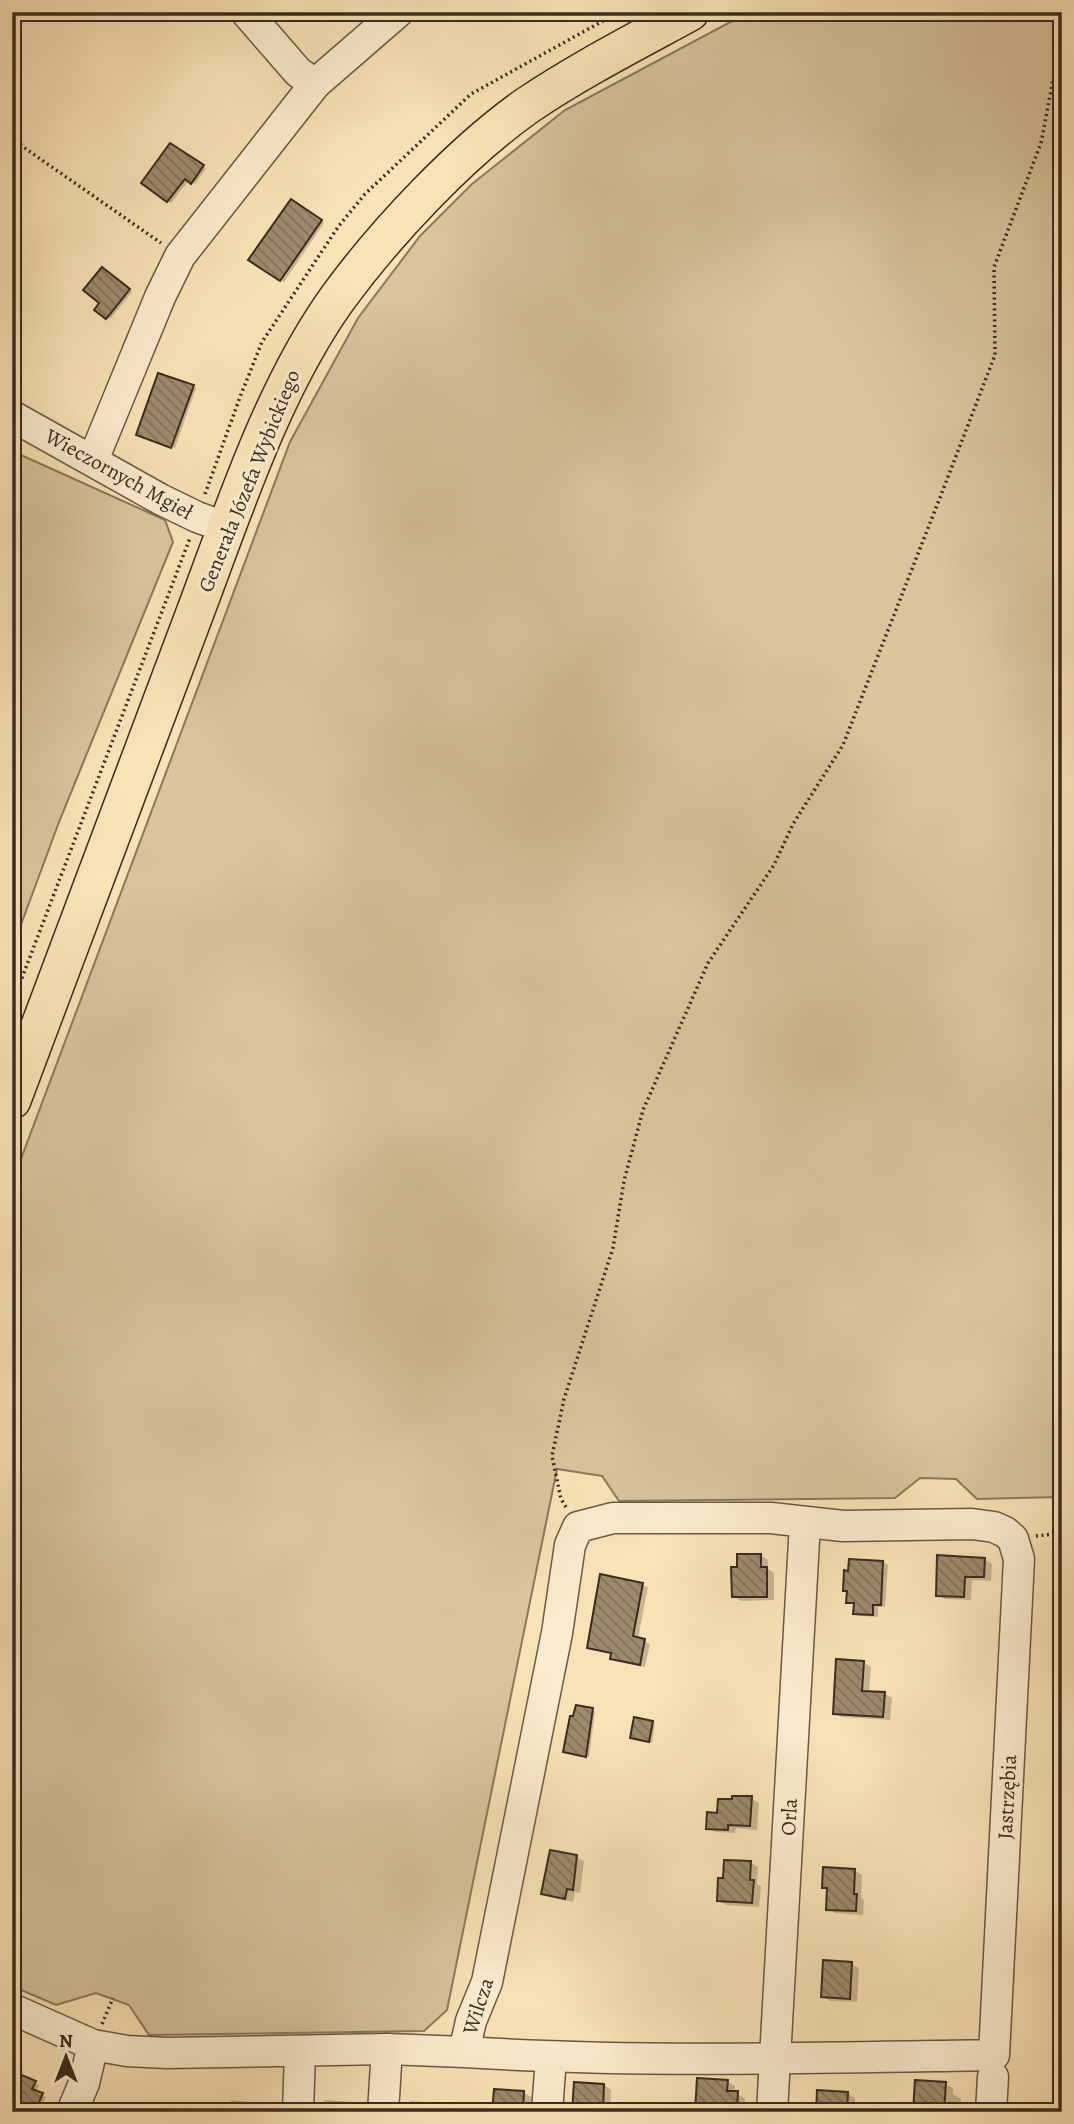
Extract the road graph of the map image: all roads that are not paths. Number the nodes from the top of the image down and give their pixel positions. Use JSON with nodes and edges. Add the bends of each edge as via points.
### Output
{"nodes":[{"id":1,"x":246,"y":12,"type":"edge"},
{"id":2,"x":398,"y":12,"type":"edge"},
{"id":3,"x":690,"y":12,"type":"edge"},
{"id":4,"x":315,"y":84,"type":"junction"},
{"id":5,"x":12,"y":416,"type":"edge"},
{"id":6,"x":93,"y":460,"type":"junction"},
{"id":7,"x":212,"y":523,"type":"junction"},
{"id":8,"x":12,"y":1100,"type":"edge"},
{"id":9,"x":805,"y":1523,"type":"junction"},
{"id":10,"x":12,"y":2009,"type":"edge"},
{"id":11,"x":93,"y":2045,"type":"junction"},
{"id":12,"x":387,"y":2049,"type":"junction"},
{"id":13,"x":300,"y":2051,"type":"junction"},
{"id":14,"x":464,"y":2052,"type":"junction"},
{"id":15,"x":551,"y":2057,"type":"junction"},
{"id":16,"x":776,"y":2058,"type":"junction"},
{"id":17,"x":993,"y":2066,"type":"junction"},
{"id":18,"x":72,"y":2112,"type":"edge"},
{"id":19,"x":298,"y":2112,"type":"edge"},
{"id":20,"x":383,"y":2112,"type":"edge"},
{"id":21,"x":547,"y":2112,"type":"edge"},
{"id":22,"x":772,"y":2112,"type":"edge"},
{"id":23,"x":991,"y":2112,"type":"edge"}],
"edges":[{"from":1,"to":4,"type":"street","via":[[298,72]]},
{"from":2,"to":4,"type":"street"},
{"from":3,"to":7,"type":"main road","name":"Generała Józefa Wybickiego","via":[[526,107],[458,164],[395,229],[337,300],[300,358],[270,422]]},
{"from":4,"to":6,"type":"street","via":[[180,256]]},
{"from":5,"to":6,"type":"street","name":"Wieczornych Mgieł"},
{"from":6,"to":7,"type":"street","name":"Wieczornych Mgieł"},
{"from":7,"to":8,"type":"main road","name":"Generała Józefa Wybickiego"},
{"from":9,"to":14,"type":"street","name":"Wilcza","via":[[771,1518],[613,1518],[578,1527],[570,1545],[557,1633],[487,1982]]},
{"from":9,"to":16,"type":"street","name":"Orla"},
{"from":9,"to":17,"type":"street","name":"Jastrzębia","via":[[972,1524],[994,1527],[1013,1539],[1019,1559]]},
{"from":10,"to":11,"type":"street","name":"Wilcza"},
{"from":11,"to":13,"type":"street","name":"Wilcza","via":[[167,2053]]},
{"from":11,"to":18,"type":"street"},
{"from":12,"to":13,"type":"street","name":"Wilcza"},
{"from":12,"to":14,"type":"street","name":"Wilcza"},
{"from":12,"to":20,"type":"street"},
{"from":13,"to":19,"type":"street"},
{"from":14,"to":15,"type":"street"},
{"from":15,"to":16,"type":"street"},
{"from":15,"to":21,"type":"street"},
{"from":16,"to":17,"type":"street"},
{"from":16,"to":22,"type":"street","name":"Orla"},
{"from":17,"to":23,"type":"street","name":"Jastrzębia"}]}
